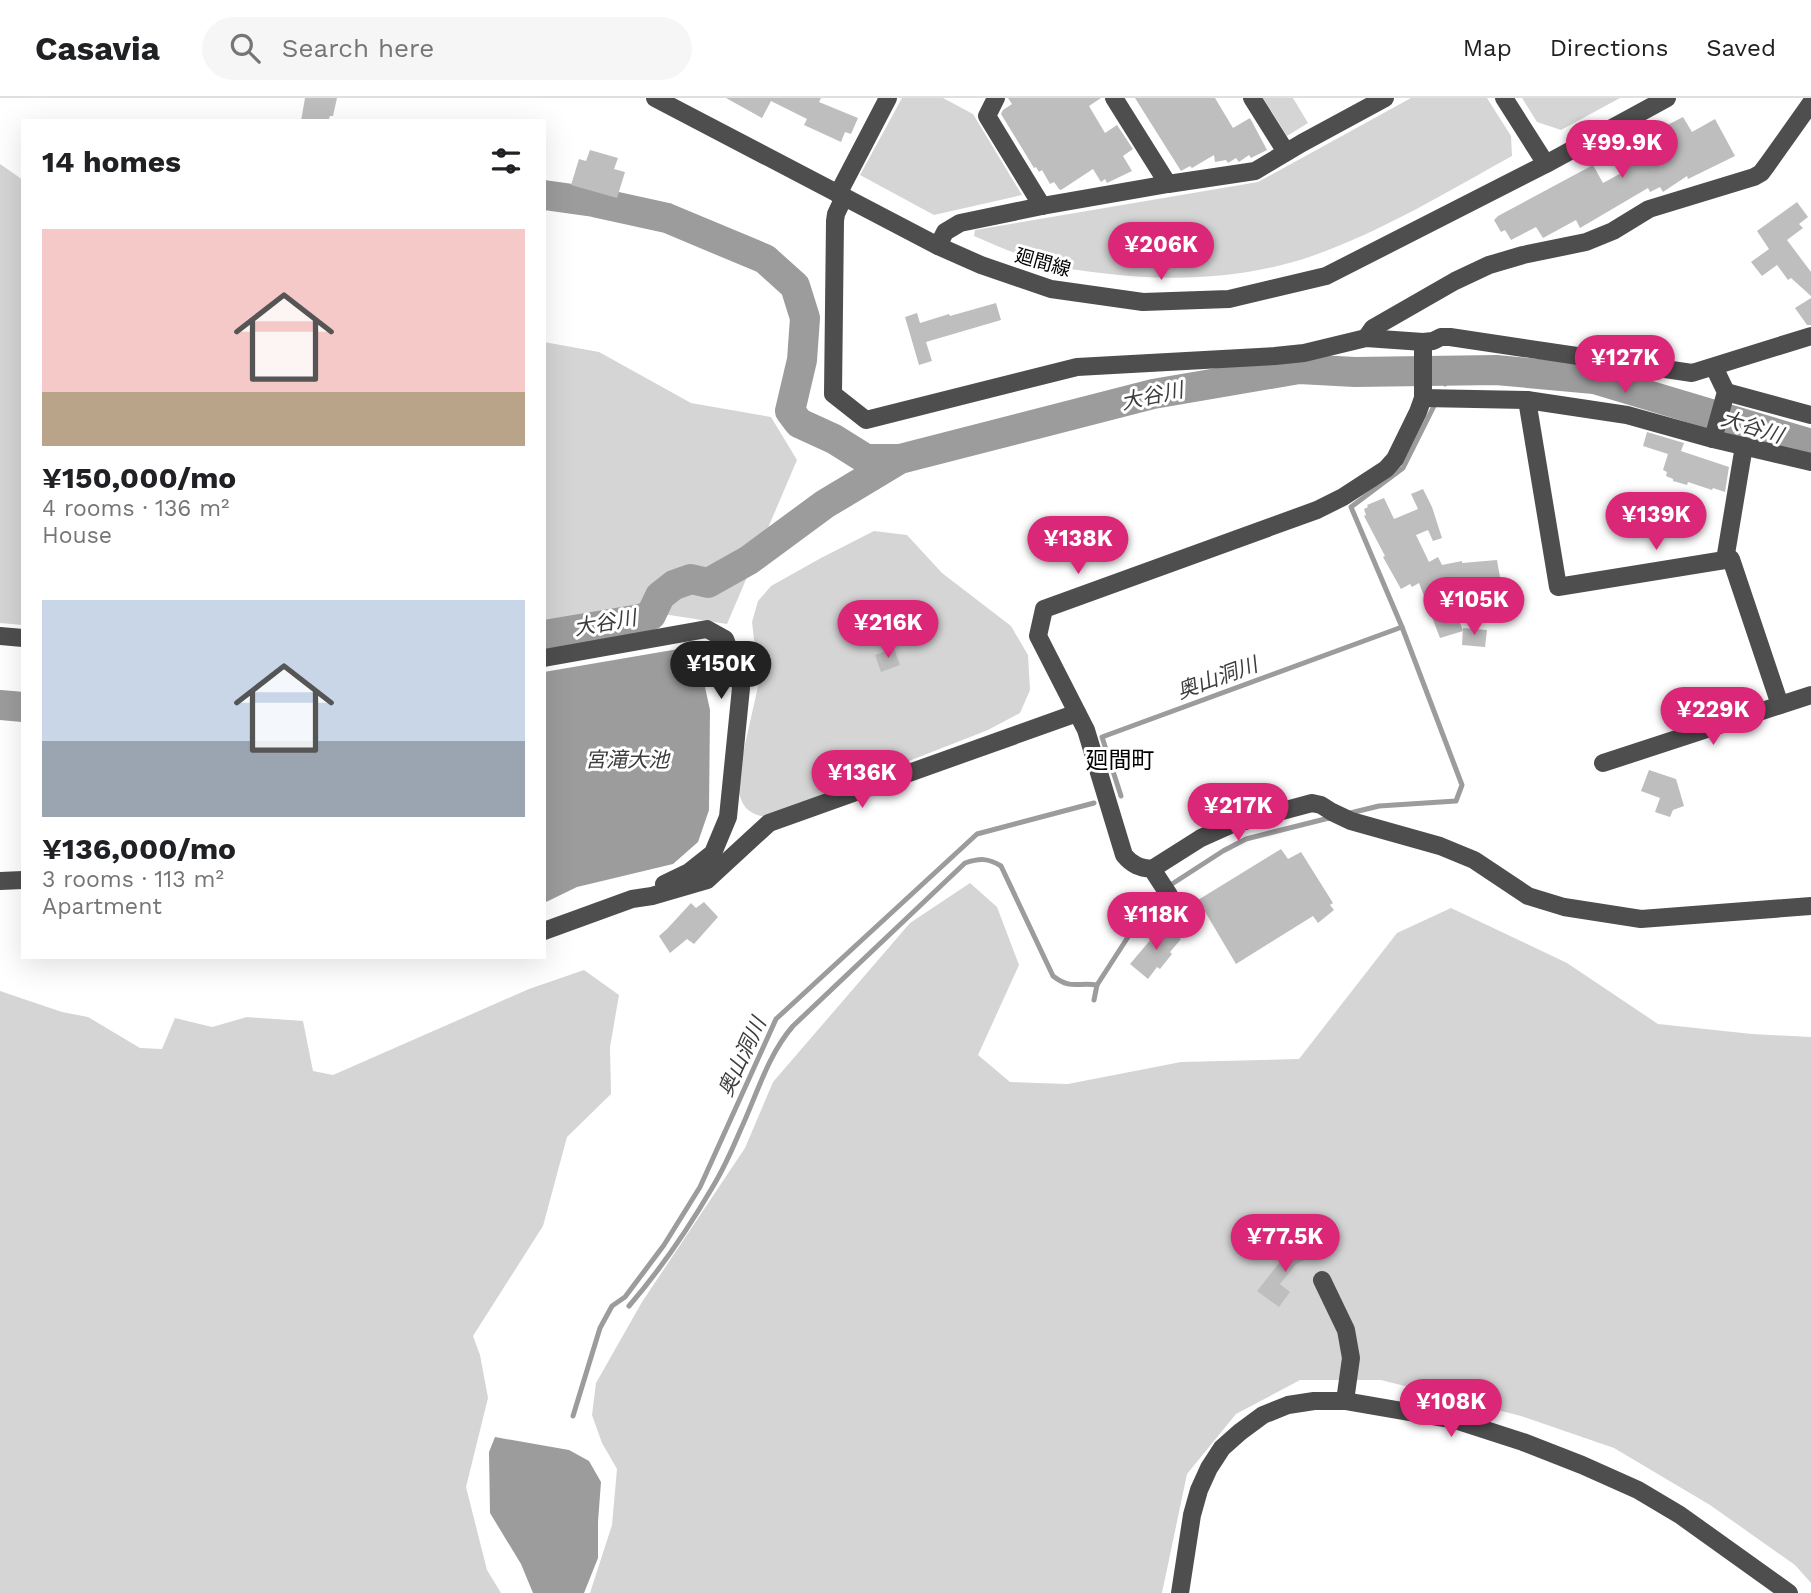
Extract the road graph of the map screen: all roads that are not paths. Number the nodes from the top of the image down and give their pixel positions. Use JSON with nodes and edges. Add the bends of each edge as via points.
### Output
{"nodes":[{"id":1,"x":654,"y":98,"type":"edge"},
{"id":2,"x":888,"y":98,"type":"edge"},
{"id":3,"x":996,"y":98,"type":"edge"},
{"id":4,"x":1114,"y":98,"type":"edge"},
{"id":5,"x":1252,"y":98,"type":"edge"},
{"id":6,"x":1385,"y":98,"type":"edge"},
{"id":7,"x":1504,"y":98,"type":"edge"},
{"id":8,"x":1667,"y":98,"type":"edge"},
{"id":9,"x":1811,"y":103,"type":"edge"},
{"id":10,"x":1286,"y":152,"type":"junction"},
{"id":11,"x":1546,"y":164,"type":"junction"},
{"id":12,"x":1168,"y":184,"type":"junction"},
{"id":13,"x":841,"y":196,"type":"junction"},
{"id":14,"x":1042,"y":206,"type":"junction"},
{"id":15,"x":938,"y":246,"type":"junction"},
{"id":16,"x":1811,"y":336,"type":"edge"},
{"id":17,"x":1366,"y":338,"type":"junction"},
{"id":18,"x":1423,"y":349,"type":"junction"},
{"id":19,"x":1714,"y":367,"type":"junction"},
{"id":20,"x":1726,"y":392,"type":"junction"},
{"id":21,"x":1423,"y":398,"type":"junction"},
{"id":22,"x":1527,"y":400,"type":"junction"},
{"id":23,"x":1811,"y":415,"type":"edge"},
{"id":24,"x":1713,"y":439,"type":"junction"},
{"id":25,"x":1744,"y":446,"type":"junction"},
{"id":26,"x":1811,"y":463,"type":"edge"},
{"id":27,"x":1725,"y":560,"type":"junction"},
{"id":28,"x":0,"y":636,"type":"edge"},
{"id":29,"x":21,"y":638,"type":"edge"},
{"id":30,"x":546,"y":658,"type":"edge"},
{"id":31,"x":1811,"y":695,"type":"edge"},
{"id":32,"x":1780,"y":705,"type":"junction"},
{"id":33,"x":1077,"y":713,"type":"junction"},
{"id":34,"x":1603,"y":763,"type":"dead end"},
{"id":35,"x":21,"y":880,"type":"edge"},
{"id":36,"x":0,"y":881,"type":"edge"},
{"id":37,"x":652,"y":896,"type":"junction"},
{"id":38,"x":1811,"y":906,"type":"edge"},
{"id":39,"x":546,"y":930,"type":"edge"},
{"id":40,"x":1322,"y":1280,"type":"dead end"},
{"id":41,"x":1345,"y":1401,"type":"junction"},
{"id":42,"x":1180,"y":1593,"type":"edge"},
{"id":43,"x":1788,"y":1593,"type":"edge"}],
"edges":[{"from":1,"to":13,"type":"street","name":"廻間線"},
{"from":2,"to":13,"type":"street"},
{"from":3,"to":14,"type":"street","via":[[987,116]]},
{"from":4,"to":12,"type":"street"},
{"from":5,"to":10,"type":"street"},
{"from":6,"to":10,"type":"street"},
{"from":7,"to":11,"type":"street"},
{"from":8,"to":11,"type":"street","name":"廻間線"},
{"from":9,"to":17,"type":"street","via":[[1767,166],[1754,177],[1649,209],[1586,242],[1489,265],[1373,328]]},
{"from":10,"to":12,"type":"street","via":[[1255,171]]},
{"from":11,"to":15,"type":"street","name":"廻間線","via":[[1326,276],[1229,299],[1143,302],[1051,289]]},
{"from":12,"to":14,"type":"street"},
{"from":13,"to":15,"type":"street","name":"廻間線"},
{"from":13,"to":17,"type":"street","via":[[835,221],[833,394],[866,420],[1077,367],[1285,355]]},
{"from":14,"to":15,"type":"street","via":[[960,223],[945,232]]},
{"from":16,"to":19,"type":"street"},
{"from":17,"to":18,"type":"street"},
{"from":18,"to":19,"type":"street","via":[[1441,337],[1450,337],[1692,373]]},
{"from":18,"to":21,"type":"street"},
{"from":19,"to":20,"type":"street"},
{"from":20,"to":23,"type":"street"},
{"from":20,"to":24,"type":"street"},
{"from":21,"to":22,"type":"street"},
{"from":21,"to":33,"type":"street","via":[[1395,459],[1343,497],[1044,610],[1038,636]]},
{"from":22,"to":24,"type":"street","via":[[1627,415]]},
{"from":22,"to":27,"type":"street","via":[[1558,587]]},
{"from":24,"to":25,"type":"street"},
{"from":25,"to":26,"type":"street"},
{"from":25,"to":27,"type":"street"},
{"from":27,"to":32,"type":"street","via":[[1731,559]]},
{"from":28,"to":29,"type":"street"},
{"from":30,"to":37,"type":"street","via":[[707,629],[725,639],[741,688],[728,817],[713,853]]},
{"from":31,"to":32,"type":"street"},
{"from":32,"to":34,"type":"street"},
{"from":33,"to":37,"type":"street","via":[[769,823],[707,880]]},
{"from":33,"to":38,"type":"street","via":[[1124,855],[1161,883],[1201,838],[1230,825],[1312,803],[1339,816],[1451,850],[1528,897],[1564,907],[1641,919]]},
{"from":35,"to":36,"type":"street"},
{"from":37,"to":39,"type":"street","via":[[632,898]]},
{"from":40,"to":41,"type":"street","via":[[1346,1330],[1352,1358]]},
{"from":41,"to":42,"type":"street","via":[[1288,1405],[1264,1415],[1222,1448],[1199,1490]]},
{"from":41,"to":43,"type":"street","via":[[1455,1420],[1582,1465],[1680,1515]]}]}
